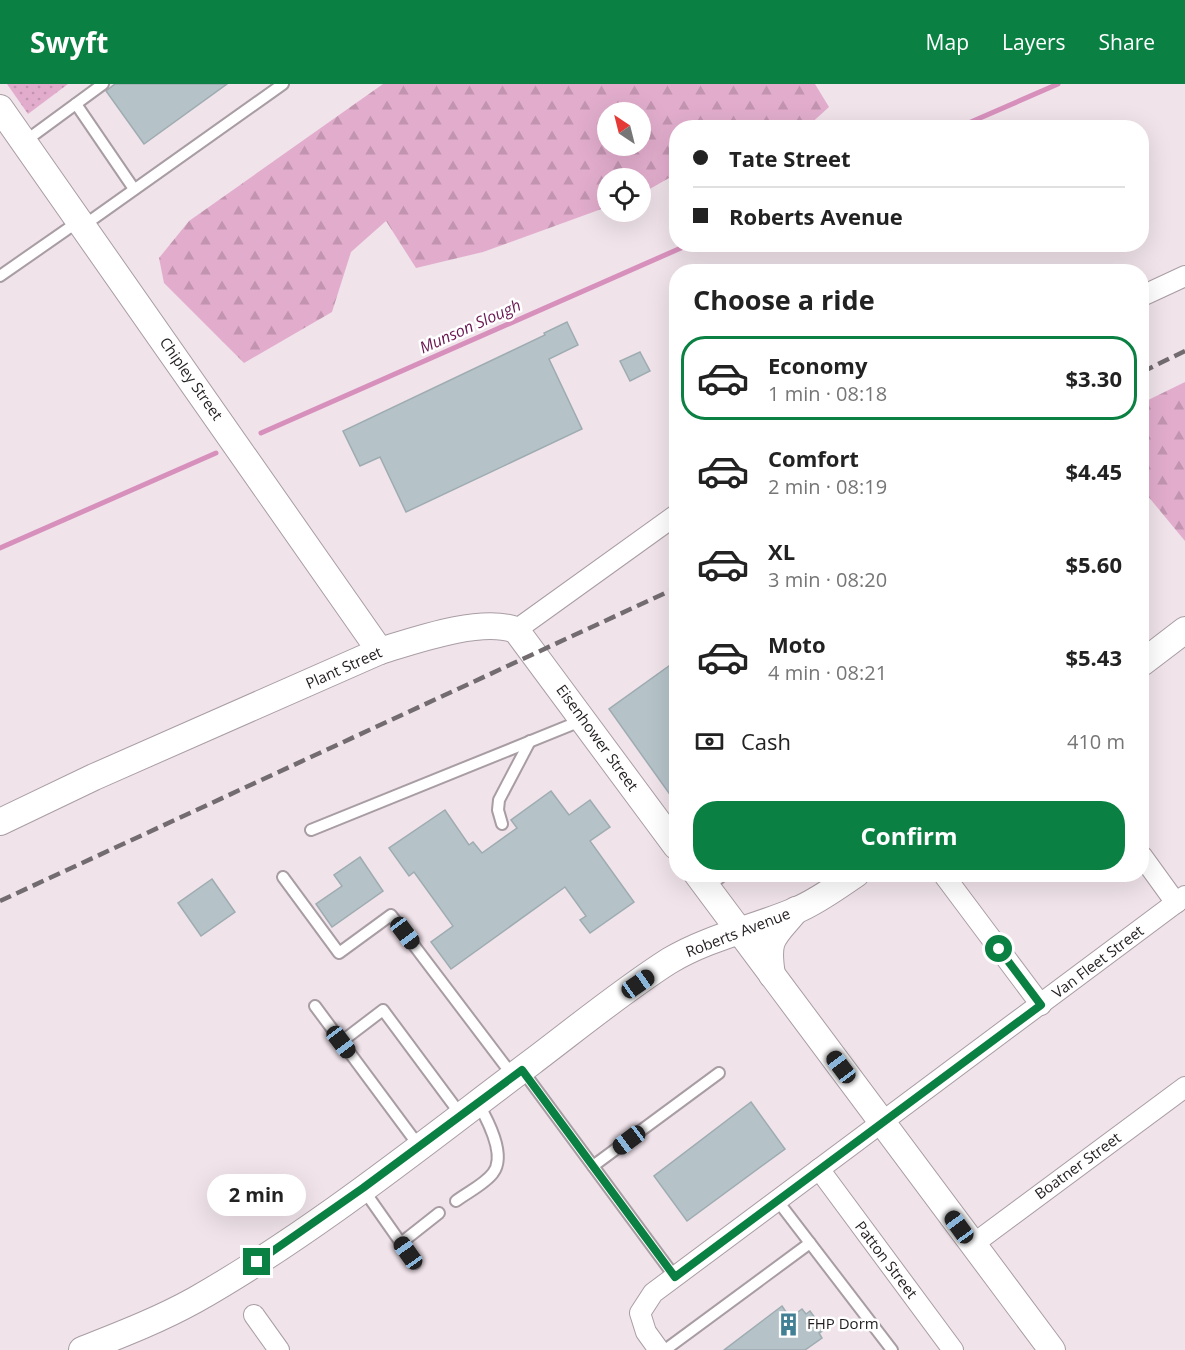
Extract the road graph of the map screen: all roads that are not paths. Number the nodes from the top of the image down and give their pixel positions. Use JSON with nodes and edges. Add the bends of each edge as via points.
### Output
{"nodes":[{"id":1,"x":103,"y":84,"type":"edge"},
{"id":2,"x":283,"y":84,"type":"edge"},
{"id":3,"x":76,"y":104,"type":"junction"},
{"id":4,"x":0,"y":108,"type":"edge"},
{"id":5,"x":24,"y":141,"type":"junction"},
{"id":6,"x":134,"y":189,"type":"junction"},
{"id":7,"x":81,"y":223,"type":"junction"},
{"id":8,"x":0,"y":276,"type":"edge"},
{"id":9,"x":1185,"y":276,"type":"edge"},
{"id":10,"x":1149,"y":293,"type":"edge"},
{"id":11,"x":669,"y":520,"type":"edge"},
{"id":12,"x":516,"y":630,"type":"junction"},
{"id":13,"x":1185,"y":630,"type":"edge"},
{"id":14,"x":380,"y":651,"type":"junction"},
{"id":15,"x":1149,"y":658,"type":"edge"},
{"id":16,"x":583,"y":720,"type":"junction"},
{"id":17,"x":530,"y":741,"type":"junction"},
{"id":18,"x":0,"y":822,"type":"edge"},
{"id":19,"x":502,"y":824,"type":"dead end"},
{"id":20,"x":311,"y":830,"type":"dead end"},
{"id":21,"x":669,"y":837,"type":"edge"},
{"id":22,"x":1149,"y":864,"type":"edge"},
{"id":23,"x":283,"y":877,"type":"dead end"},
{"id":24,"x":712,"y":882,"type":"edge"},
{"id":25,"x":844,"y":882,"type":"edge"},
{"id":26,"x":949,"y":882,"type":"edge"},
{"id":27,"x":1180,"y":900,"type":"edge"},
{"id":28,"x":796,"y":910,"type":"junction"},
{"id":29,"x":739,"y":930,"type":"junction"},
{"id":30,"x":772,"y":975,"type":"junction"},
{"id":31,"x":1041,"y":1005,"type":"junction"},
{"id":32,"x":315,"y":1006,"type":"dead end"},
{"id":33,"x":341,"y":1042,"type":"junction"},
{"id":34,"x":517,"y":1073,"type":"junction"},
{"id":35,"x":719,"y":1073,"type":"dead end"},
{"id":36,"x":1185,"y":1087,"type":"edge"},
{"id":37,"x":469,"y":1109,"type":"junction"},
{"id":38,"x":882,"y":1123,"type":"junction"},
{"id":39,"x":419,"y":1146,"type":"junction"},
{"id":40,"x":593,"y":1166,"type":"junction"},
{"id":41,"x":819,"y":1169,"type":"junction"},
{"id":42,"x":363,"y":1188,"type":"junction"},
{"id":43,"x":777,"y":1200,"type":"junction"},
{"id":44,"x":456,"y":1201,"type":"dead end"},
{"id":45,"x":439,"y":1213,"type":"dead end"},
{"id":46,"x":401,"y":1243,"type":"junction"},
{"id":47,"x":810,"y":1243,"type":"junction"},
{"id":48,"x":972,"y":1245,"type":"junction"},
{"id":49,"x":415,"y":1263,"type":"dead end"},
{"id":50,"x":675,"y":1277,"type":"junction"},
{"id":51,"x":254,"y":1315,"type":"dead end"},
{"id":52,"x":116,"y":1344,"type":"edge"},
{"id":53,"x":82,"y":1350,"type":"edge"},
{"id":54,"x":279,"y":1350,"type":"edge"},
{"id":55,"x":659,"y":1350,"type":"edge"},
{"id":56,"x":665,"y":1350,"type":"edge"},
{"id":57,"x":892,"y":1350,"type":"edge"},
{"id":58,"x":953,"y":1350,"type":"edge"},
{"id":59,"x":1052,"y":1350,"type":"edge"}],
"edges":[{"from":1,"to":3,"type":"lane"},
{"from":2,"to":6,"type":"lane"},
{"from":3,"to":5,"type":"lane"},
{"from":3,"to":6,"type":"lane"},
{"from":4,"to":5,"type":"street","name":"Chipley Street"},
{"from":5,"to":7,"type":"street","name":"Chipley Street"},
{"from":6,"to":7,"type":"lane"},
{"from":7,"to":8,"type":"lane"},
{"from":7,"to":14,"type":"street","name":"Chipley Street"},
{"from":9,"to":10,"type":"street"},
{"from":11,"to":12,"type":"street"},
{"from":12,"to":14,"type":"street","name":"Plant Street","via":[[477,626]]},
{"from":12,"to":16,"type":"street","name":"Eisenhower Street"},
{"from":13,"to":15,"type":"street"},
{"from":14,"to":18,"type":"street","name":"Plant Street"},
{"from":16,"to":17,"type":"lane"},
{"from":16,"to":21,"type":"street","name":"Eisenhower Street"},
{"from":17,"to":19,"type":"lane","via":[[499,800]]},
{"from":17,"to":20,"type":"lane"},
{"from":22,"to":27,"type":"street"},
{"from":23,"to":34,"type":"lane","via":[[339,953],[391,915]]},
{"from":24,"to":29,"type":"street"},
{"from":25,"to":28,"type":"street","name":"Roberts Avenue"},
{"from":26,"to":31,"type":"street"},
{"from":27,"to":31,"type":"street","name":"Van Fleet Street"},
{"from":28,"to":29,"type":"street","name":"Roberts Avenue"},
{"from":28,"to":30,"type":"street","via":[[770,943]]},
{"from":29,"to":30,"type":"street"},
{"from":29,"to":34,"type":"street","name":"Roberts Avenue","via":[[670,961]]},
{"from":30,"to":38,"type":"street"},
{"from":31,"to":38,"type":"street","name":"Van Fleet Street"},
{"from":32,"to":33,"type":"lane"},
{"from":33,"to":37,"type":"lane","via":[[382,1011]]},
{"from":33,"to":39,"type":"lane"},
{"from":34,"to":37,"type":"street","name":"Roberts Avenue"},
{"from":34,"to":40,"type":"lane"},
{"from":35,"to":40,"type":"lane"},
{"from":36,"to":48,"type":"street","name":"Boatner Street"},
{"from":37,"to":39,"type":"street","name":"Roberts Avenue"},
{"from":37,"to":44,"type":"lane","via":[[491,1129],[497,1164],[489,1177]]},
{"from":38,"to":41,"type":"street","name":"Van Fleet Street"},
{"from":38,"to":48,"type":"street"},
{"from":39,"to":42,"type":"street","name":"Roberts Avenue"},
{"from":40,"to":50,"type":"lane"},
{"from":41,"to":43,"type":"street","name":"Van Fleet Street"},
{"from":41,"to":58,"type":"street","name":"Patton Street"},
{"from":42,"to":46,"type":"lane"},
{"from":42,"to":52,"type":"street","name":"Roberts Avenue","via":[[257,1262]]},
{"from":43,"to":47,"type":"lane"},
{"from":43,"to":50,"type":"street","name":"Van Fleet Street"},
{"from":45,"to":46,"type":"lane"},
{"from":46,"to":49,"type":"lane"},
{"from":47,"to":56,"type":"lane"},
{"from":47,"to":57,"type":"lane"},
{"from":48,"to":59,"type":"street"},
{"from":50,"to":55,"type":"street","name":"Van Fleet Street","via":[[653,1293],[640,1313],[646,1332]]},
{"from":51,"to":54,"type":"street"},
{"from":52,"to":53,"type":"street","name":"Roberts Avenue"}]}
